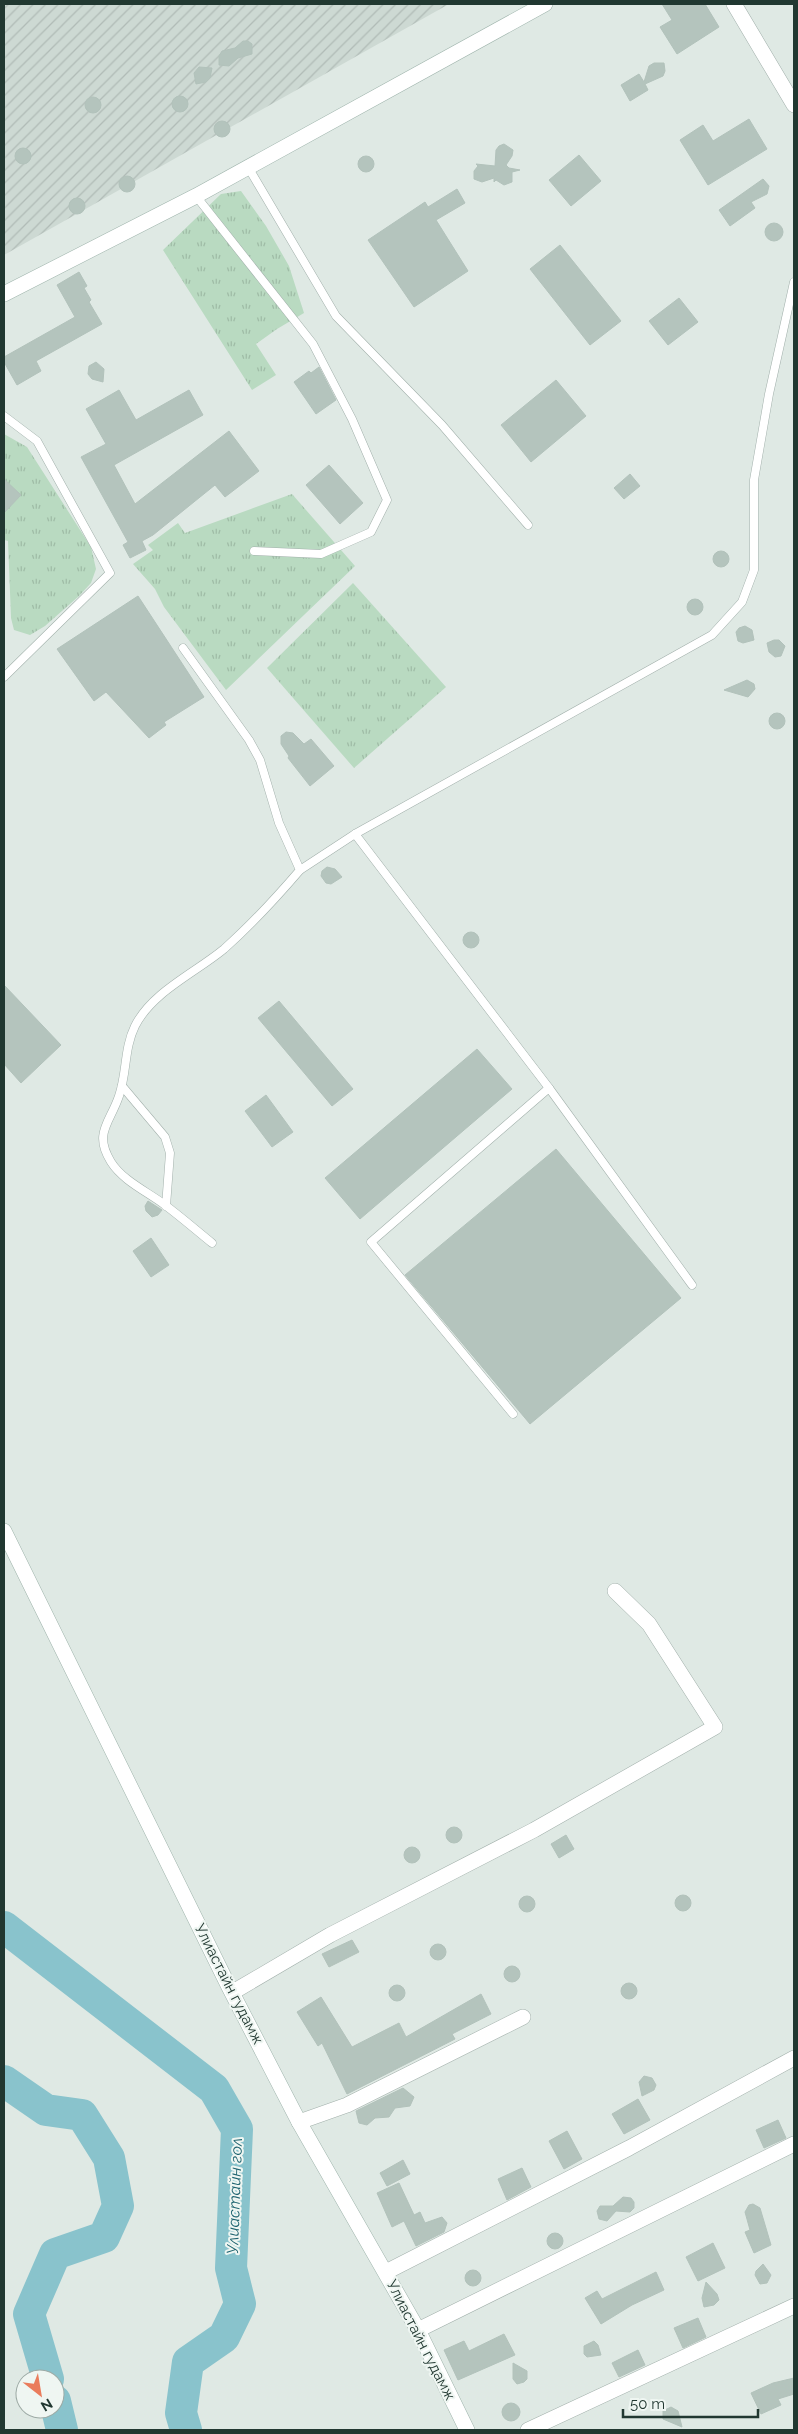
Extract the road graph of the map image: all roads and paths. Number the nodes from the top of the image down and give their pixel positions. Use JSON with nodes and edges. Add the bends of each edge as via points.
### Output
{"nodes":[{"id":1,"x":545,"y":4,"type":"edge"},
{"id":2,"x":734,"y":4,"type":"edge"},
{"id":3,"x":794,"y":105,"type":"edge"},
{"id":4,"x":248,"y":167,"type":"junction"},
{"id":5,"x":196,"y":196,"type":"junction"},
{"id":6,"x":794,"y":282,"type":"edge"},
{"id":7,"x":4,"y":294,"type":"edge"},
{"id":8,"x":4,"y":416,"type":"edge"},
{"id":9,"x":528,"y":524,"type":"dead end"},
{"id":10,"x":254,"y":551,"type":"dead end"},
{"id":11,"x":183,"y":648,"type":"dead end"},
{"id":12,"x":4,"y":677,"type":"edge"},
{"id":13,"x":355,"y":834,"type":"junction"},
{"id":14,"x":300,"y":870,"type":"junction"},
{"id":15,"x":122,"y":1086,"type":"junction"},
{"id":16,"x":549,"y":1088,"type":"junction"},
{"id":17,"x":166,"y":1206,"type":"junction"},
{"id":18,"x":212,"y":1243,"type":"dead end"},
{"id":19,"x":692,"y":1285,"type":"dead end"},
{"id":20,"x":513,"y":1414,"type":"dead end"},
{"id":21,"x":4,"y":1531,"type":"edge"},
{"id":22,"x":614,"y":1591,"type":"dead end"},
{"id":23,"x":233,"y":1992,"type":"junction"},
{"id":24,"x":522,"y":2017,"type":"dead end"},
{"id":25,"x":794,"y":2058,"type":"edge"},
{"id":26,"x":299,"y":2122,"type":"junction"},
{"id":27,"x":794,"y":2144,"type":"edge"},
{"id":28,"x":386,"y":2272,"type":"junction"},
{"id":29,"x":794,"y":2306,"type":"edge"},
{"id":30,"x":418,"y":2330,"type":"junction"},
{"id":31,"x":466,"y":2430,"type":"edge"},
{"id":32,"x":528,"y":2430,"type":"edge"}],
"edges":[{"from":1,"to":4,"type":"street"},
{"from":2,"to":3,"type":"street"},
{"from":4,"to":5,"type":"street"},
{"from":4,"to":9,"type":"lane","via":[[336,316],[442,424]]},
{"from":5,"to":7,"type":"street"},
{"from":5,"to":10,"type":"lane","via":[[313,344],[352,420],[387,500],[371,532],[320,554]]},
{"from":6,"to":13,"type":"lane","via":[[754,480],[754,570],[742,602],[712,635]]},
{"from":8,"to":12,"type":"lane","via":[[36,441],[110,573]]},
{"from":11,"to":14,"type":"lane","via":[[260,760],[278,823]]},
{"from":13,"to":14,"type":"lane"},
{"from":13,"to":16,"type":"lane"},
{"from":14,"to":15,"type":"lane","via":[[223,950],[143,1013],[129,1042]]},
{"from":15,"to":17,"type":"lane","via":[[165,1137],[170,1153]]},
{"from":15,"to":17,"type":"lane","via":[[102,1138],[107,1154],[120,1173]]},
{"from":16,"to":19,"type":"lane"},
{"from":16,"to":20,"type":"lane","via":[[371,1242]]},
{"from":17,"to":18,"type":"lane"},
{"from":21,"to":23,"type":"street","name":"Улиастайн гудамж"},
{"from":22,"to":23,"type":"street","via":[[648,1624],[715,1727],[534,1830],[330,1935]]},
{"from":23,"to":26,"type":"street","name":"Улиастайн гудамж"},
{"from":24,"to":26,"type":"street","via":[[347,2105]]},
{"from":25,"to":28,"type":"street","via":[[629,2148]]},
{"from":26,"to":28,"type":"street","name":"Улиастайн гудамж"},
{"from":27,"to":30,"type":"street"},
{"from":28,"to":30,"type":"street","name":"Улиастайн гудамж"},
{"from":29,"to":32,"type":"street"},
{"from":30,"to":31,"type":"street","name":"Улиастайн гудамж"}]}
